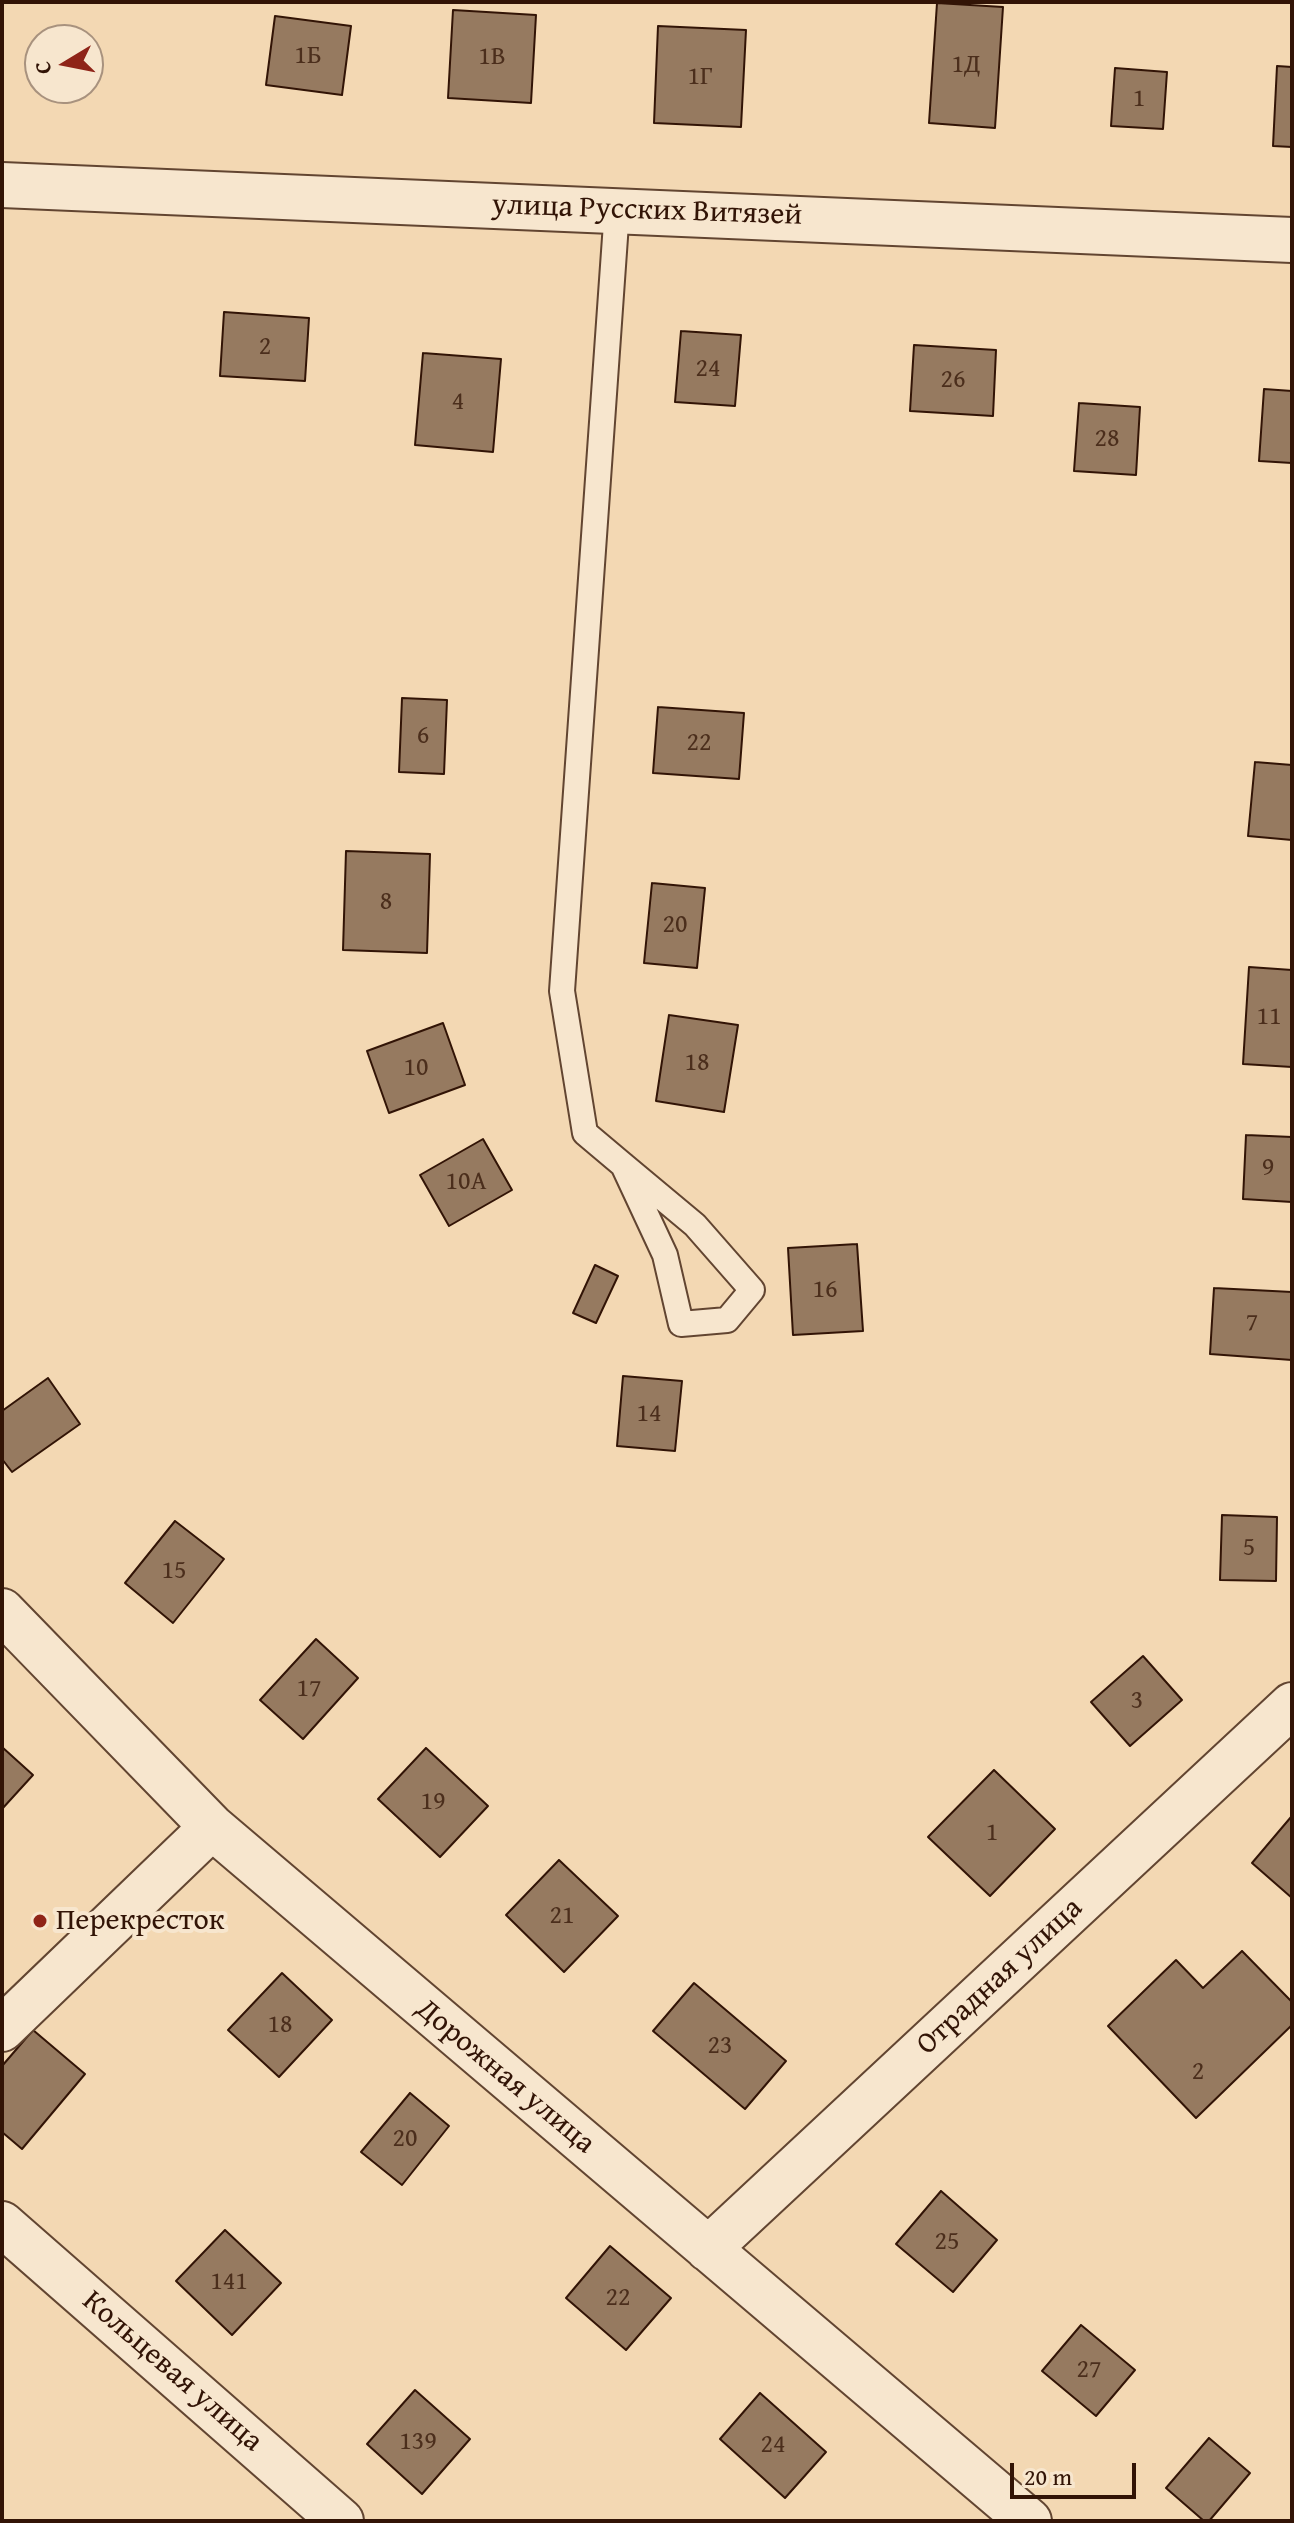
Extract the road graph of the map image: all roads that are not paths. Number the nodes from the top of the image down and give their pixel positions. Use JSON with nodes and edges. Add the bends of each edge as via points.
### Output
{"nodes":[{"id":1,"x":2,"y":185,"type":"edge"},
{"id":2,"x":617,"y":209,"type":"junction"},
{"id":3,"x":1292,"y":240,"type":"edge"},
{"id":4,"x":623,"y":1165,"type":"junction"},
{"id":5,"x":2,"y":1611,"type":"edge"},
{"id":6,"x":1292,"y":1705,"type":"edge"},
{"id":7,"x":212,"y":1827,"type":"junction"},
{"id":8,"x":2,"y":2029,"type":"edge"},
{"id":9,"x":2,"y":2224,"type":"edge"},
{"id":10,"x":708,"y":2249,"type":"junction"},
{"id":11,"x":341,"y":2521,"type":"edge"},
{"id":12,"x":1029,"y":2521,"type":"edge"}],
"edges":[{"from":1,"to":2,"type":"street","name":"улица Русских Витязей"},
{"from":2,"to":3,"type":"street","name":"улица Русских Витязей"},
{"from":2,"to":4,"type":"lane","via":[[562,991],[585,1133]]},
{"from":4,"to":4,"type":"lane","via":[[665,1255],[681,1324],[727,1320],[752,1290],[695,1225]]},
{"from":5,"to":7,"type":"street","name":"Дорожная улица"},
{"from":6,"to":10,"type":"street","name":"Отрадная улица"},
{"from":7,"to":8,"type":"street"},
{"from":7,"to":10,"type":"street","name":"Дорожная улица"},
{"from":9,"to":11,"type":"street","name":"Кольцевая улица"},
{"from":10,"to":12,"type":"street","name":"Дорожная улица"}]}
